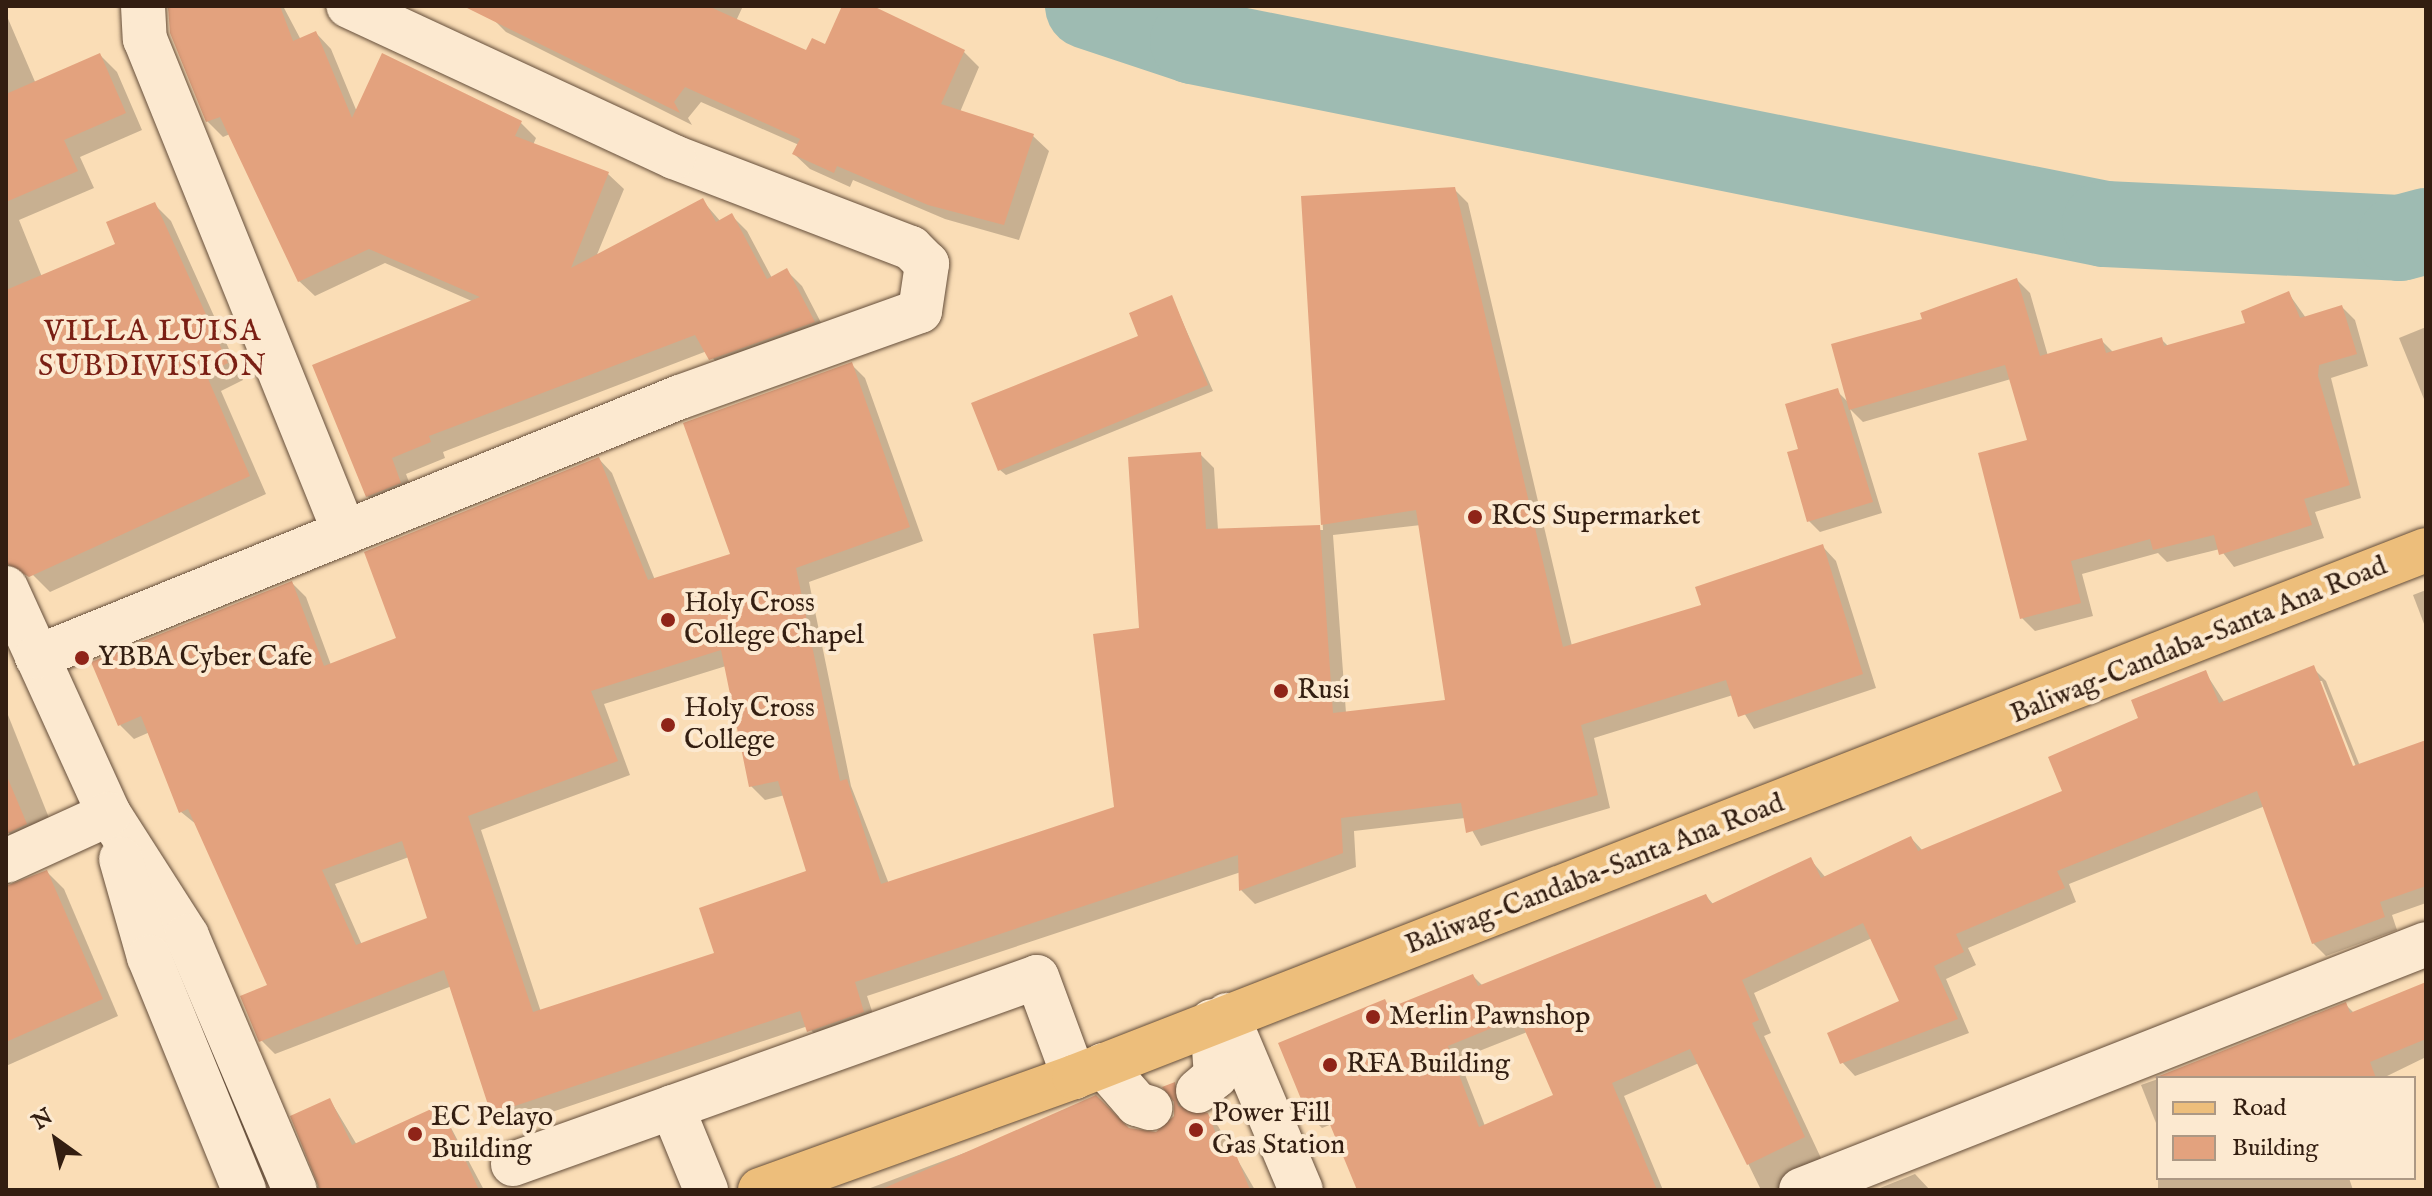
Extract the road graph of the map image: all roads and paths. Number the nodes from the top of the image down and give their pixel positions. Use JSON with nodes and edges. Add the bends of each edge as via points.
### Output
{"nodes":[{"id":1,"x":143,"y":6,"type":"edge"},
{"id":2,"x":348,"y":6,"type":"edge"},
{"id":3,"x":344,"y":531,"type":"junction"},
{"id":4,"x":2426,"y":550,"type":"edge"},
{"id":5,"x":6,"y":588,"type":"edge"},
{"id":6,"x":37,"y":657,"type":"junction"},
{"id":7,"x":109,"y":814,"type":"junction"},
{"id":8,"x":6,"y":861,"type":"edge"},
{"id":9,"x":2426,"y":944,"type":"edge"},
{"id":10,"x":1220,"y":1018,"type":"junction"},
{"id":11,"x":1088,"y":1071,"type":"junction"},
{"id":12,"x":672,"y":1107,"type":"junction"},
{"id":13,"x":1150,"y":1108,"type":"dead end"},
{"id":14,"x":513,"y":1164,"type":"dead end"},
{"id":15,"x":244,"y":1190,"type":"edge"},
{"id":16,"x":295,"y":1190,"type":"edge"},
{"id":17,"x":706,"y":1190,"type":"edge"},
{"id":18,"x":760,"y":1190,"type":"edge"},
{"id":19,"x":1301,"y":1190,"type":"edge"},
{"id":20,"x":1801,"y":1190,"type":"edge"}],
"edges":[{"from":1,"to":3,"type":"street","via":[[145,39]]},
{"from":2,"to":3,"type":"street","via":[[674,157],[911,248],[927,264],[927,277],[920,311],[898,323],[680,397]]},
{"from":3,"to":6,"type":"street"},
{"from":4,"to":10,"type":"main road","name":"Baliwag-Candaba-Santa Ana Road"},
{"from":5,"to":6,"type":"street"},
{"from":6,"to":7,"type":"street"},
{"from":7,"to":8,"type":"street"},
{"from":7,"to":15,"type":"street","via":[[149,957]]},
{"from":7,"to":16,"type":"street","via":[[187,936]]},
{"from":9,"to":20,"type":"street"},
{"from":10,"to":11,"type":"main road","name":"Baliwag-Candaba-Santa Ana Road"},
{"from":10,"to":19,"type":"street","via":[[1222,1078]]},
{"from":11,"to":12,"type":"street","via":[[1037,977]]},
{"from":11,"to":13,"type":"street"},
{"from":11,"to":18,"type":"main road","name":"Baliwag-Candaba-Santa Ana Road"},
{"from":12,"to":14,"type":"street"},
{"from":12,"to":17,"type":"street"}]}
